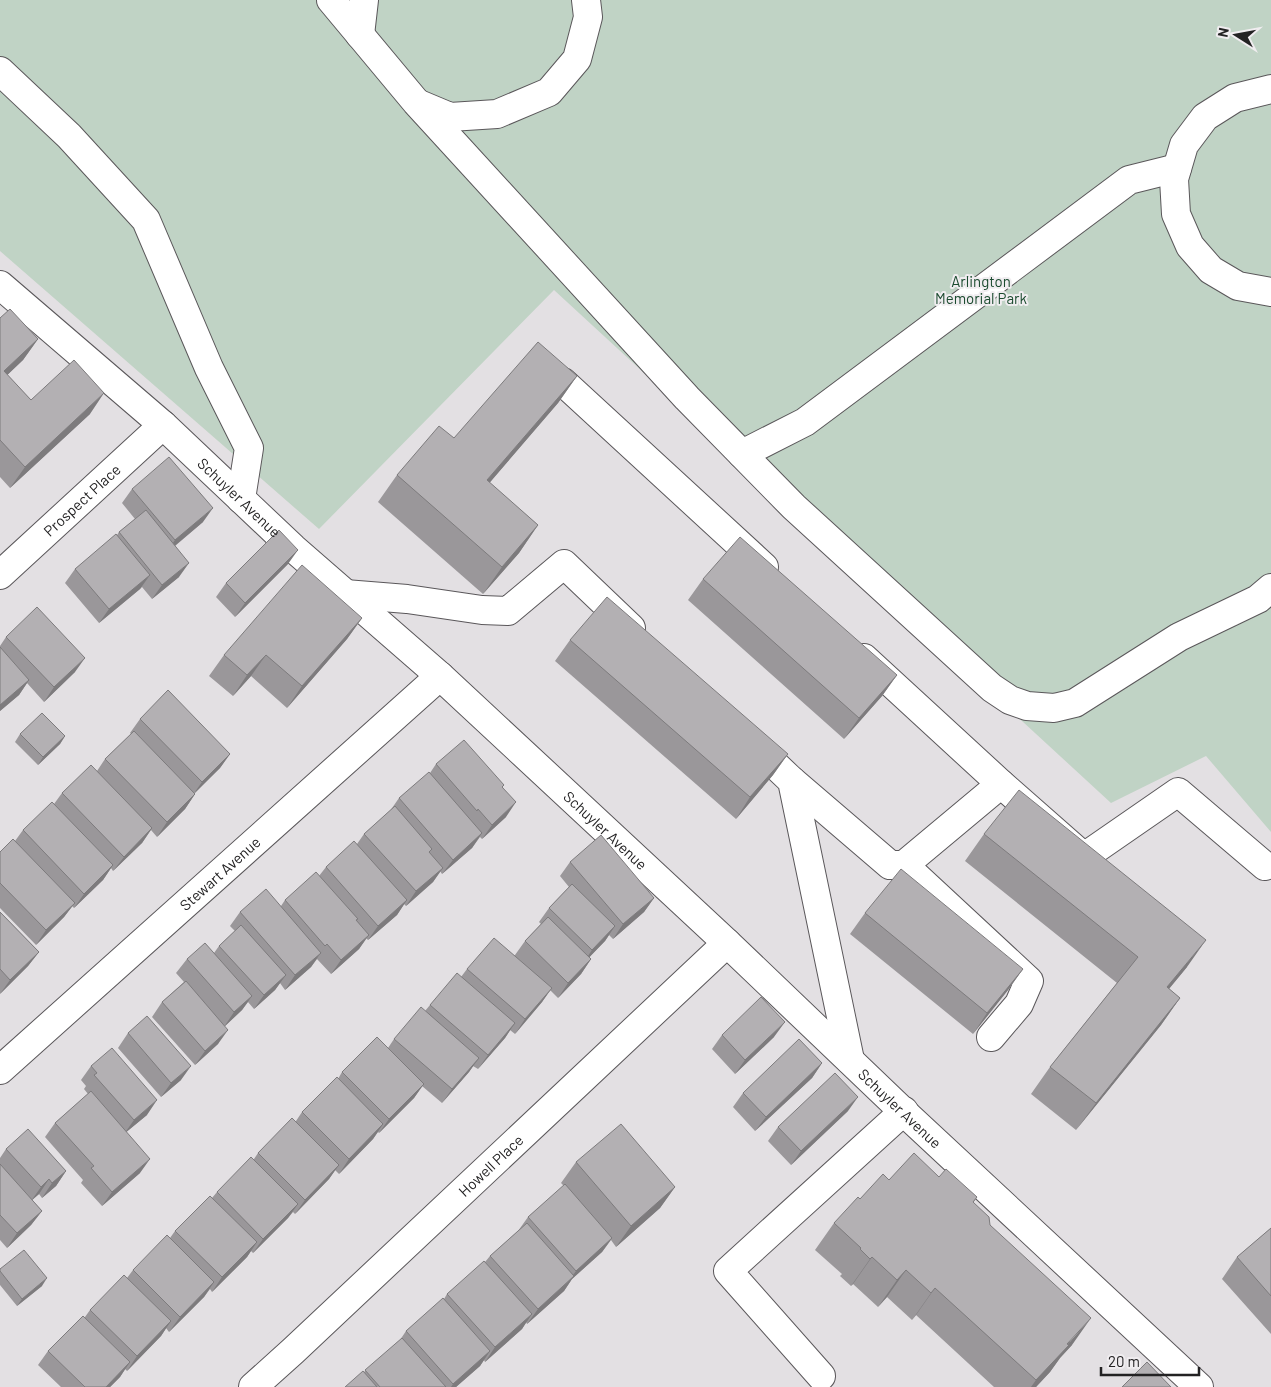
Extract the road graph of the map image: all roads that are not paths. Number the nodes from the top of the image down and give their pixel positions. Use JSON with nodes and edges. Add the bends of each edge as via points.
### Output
{"nodes":[{"id":1,"x":332,"y":0,"type":"edge"},
{"id":2,"x":364,"y":0,"type":"edge"},
{"id":3,"x":586,"y":0,"type":"edge"},
{"id":4,"x":360,"y":35,"type":"junction"},
{"id":5,"x":0,"y":71,"type":"edge"},
{"id":6,"x":1271,"y":89,"type":"edge"},
{"id":7,"x":416,"y":102,"type":"junction"},
{"id":8,"x":1177,"y":168,"type":"junction"},
{"id":9,"x":0,"y":285,"type":"edge"},
{"id":10,"x":1271,"y":292,"type":"edge"},
{"id":11,"x":563,"y":382,"type":"edge"},
{"id":12,"x":163,"y":425,"type":"junction"},
{"id":13,"x":742,"y":454,"type":"junction"},
{"id":14,"x":241,"y":498,"type":"junction"},
{"id":15,"x":0,"y":574,"type":"edge"},
{"id":16,"x":782,"y":583,"type":"edge"},
{"id":17,"x":1271,"y":588,"type":"edge"},
{"id":18,"x":345,"y":594,"type":"junction"},
{"id":19,"x":848,"y":643,"type":"edge"},
{"id":20,"x":649,"y":645,"type":"edge"},
{"id":21,"x":440,"y":676,"type":"junction"},
{"id":22,"x":735,"y":726,"type":"edge"},
{"id":23,"x":792,"y":781,"type":"junction"},
{"id":24,"x":1001,"y":784,"type":"junction"},
{"id":25,"x":904,"y":865,"type":"junction"},
{"id":26,"x":1265,"y":866,"type":"dead end"},
{"id":27,"x":727,"y":942,"type":"junction"},
{"id":28,"x":991,"y":1037,"type":"dead end"},
{"id":29,"x":850,"y":1060,"type":"junction"},
{"id":30,"x":0,"y":1070,"type":"edge"},
{"id":31,"x":904,"y":1112,"type":"junction"},
{"id":32,"x":820,"y":1376,"type":"dead end"},
{"id":33,"x":253,"y":1387,"type":"edge"},
{"id":34,"x":1199,"y":1387,"type":"edge"}],
"edges":[{"from":1,"to":4,"type":"main road"},
{"from":2,"to":4,"type":"main road"},
{"from":3,"to":7,"type":"main road","via":[[588,17],[577,59],[549,92],[497,114],[450,116]]},
{"from":4,"to":7,"type":"main road"},
{"from":5,"to":14,"type":"main road","via":[[68,136],[146,220],[209,368],[250,448]]},
{"from":6,"to":8,"type":"main road","via":[[1235,98],[1205,117],[1184,145]]},
{"from":7,"to":13,"type":"main road"},
{"from":8,"to":10,"type":"main road","via":[[1174,179],[1176,214],[1190,246],[1211,270],[1238,286]]},
{"from":8,"to":13,"type":"main road","via":[[1129,180],[806,422]]},
{"from":9,"to":12,"type":"main road","name":"Schuyler Avenue"},
{"from":11,"to":16,"type":"main road"},
{"from":12,"to":14,"type":"main road","name":"Schuyler Avenue"},
{"from":12,"to":15,"type":"main road","name":"Prospect Place"},
{"from":13,"to":17,"type":"main road","via":[[794,508],[992,688],[1027,706],[1054,708],[1076,703],[1180,637],[1258,599]]},
{"from":14,"to":18,"type":"main road","name":"Schuyler Avenue"},
{"from":18,"to":20,"type":"main road","via":[[508,611],[564,564]]},
{"from":18,"to":21,"type":"main road","name":"Schuyler Avenue"},
{"from":19,"to":24,"type":"main road"},
{"from":21,"to":27,"type":"main road","name":"Schuyler Avenue"},
{"from":21,"to":30,"type":"main road","name":"Stewart Avenue"},
{"from":22,"to":23,"type":"main road"},
{"from":23,"to":25,"type":"main road","via":[[890,865]]},
{"from":23,"to":29,"type":"main road"},
{"from":24,"to":25,"type":"main road"},
{"from":24,"to":26,"type":"main road","via":[[1084,857],[1178,792]]},
{"from":25,"to":28,"type":"main road","via":[[1028,981],[1019,1004]]},
{"from":27,"to":29,"type":"main road","name":"Schuyler Avenue"},
{"from":27,"to":33,"type":"main road","name":"Howell Place"},
{"from":29,"to":31,"type":"main road","name":"Schuyler Avenue"},
{"from":31,"to":32,"type":"main road","via":[[728,1270]]},
{"from":31,"to":34,"type":"main road","name":"Schuyler Avenue"}]}
